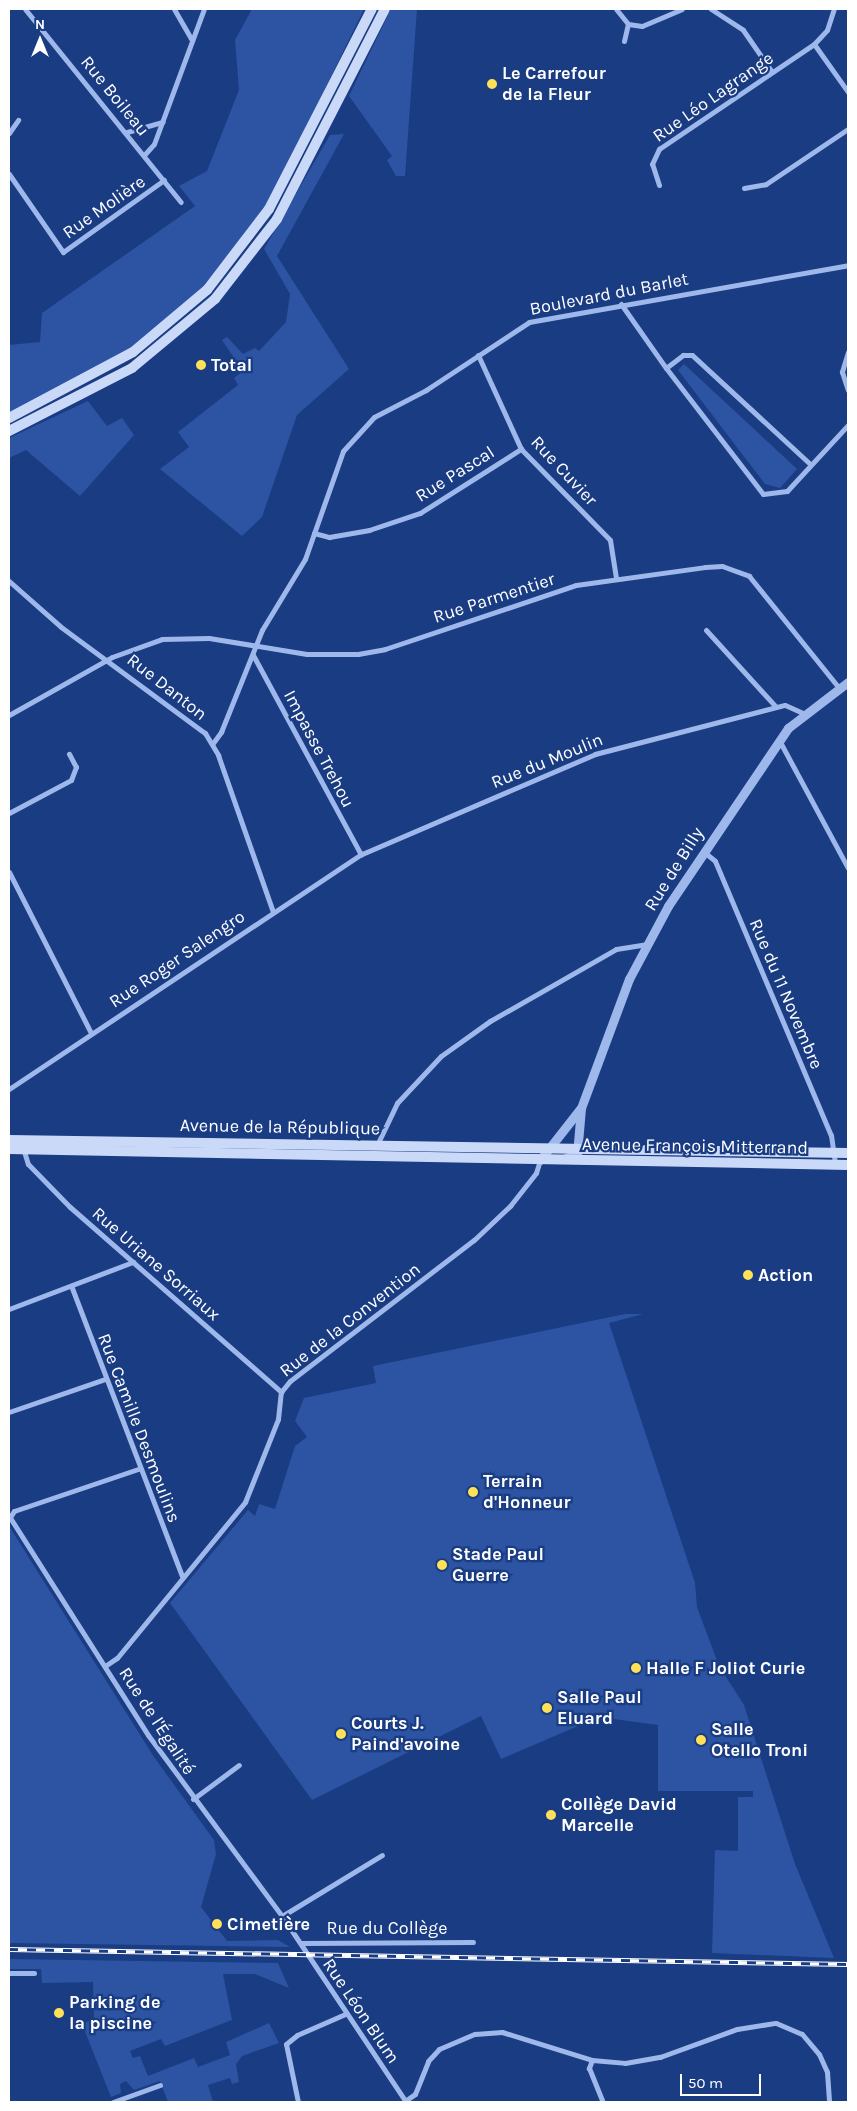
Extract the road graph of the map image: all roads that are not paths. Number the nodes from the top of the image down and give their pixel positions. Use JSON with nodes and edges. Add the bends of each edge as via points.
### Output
{"nodes":[{"id":1,"x":25,"y":9,"type":"edge"},
{"id":2,"x":174,"y":9,"type":"edge"},
{"id":3,"x":204,"y":9,"type":"edge"},
{"id":4,"x":372,"y":9,"type":"edge"},
{"id":5,"x":385,"y":9,"type":"edge"},
{"id":6,"x":616,"y":9,"type":"edge"},
{"id":7,"x":682,"y":9,"type":"edge"},
{"id":8,"x":711,"y":9,"type":"edge"},
{"id":9,"x":834,"y":9,"type":"edge"},
{"id":10,"x":628,"y":24,"type":"junction"},
{"id":11,"x":192,"y":40,"type":"junction"},
{"id":12,"x":624,"y":41,"type":"dead end"},
{"id":13,"x":814,"y":44,"type":"junction"},
{"id":14,"x":772,"y":72,"type":"junction"},
{"id":15,"x":848,"y":92,"type":"edge"},
{"id":16,"x":18,"y":120,"type":"dead end"},
{"id":17,"x":163,"y":122,"type":"junction"},
{"id":18,"x":848,"y":129,"type":"edge"},
{"id":19,"x":127,"y":132,"type":"junction"},
{"id":20,"x":9,"y":133,"type":"edge"},
{"id":21,"x":145,"y":154,"type":"junction"},
{"id":22,"x":9,"y":174,"type":"edge"},
{"id":23,"x":164,"y":180,"type":"junction"},
{"id":24,"x":659,"y":185,"type":"dead end"},
{"id":25,"x":744,"y":188,"type":"dead end"},
{"id":26,"x":182,"y":202,"type":"dead end"},
{"id":27,"x":848,"y":265,"type":"edge"},
{"id":28,"x":621,"y":304,"type":"junction"},
{"id":29,"x":848,"y":352,"type":"edge"},
{"id":30,"x":478,"y":355,"type":"junction"},
{"id":31,"x":666,"y":368,"type":"junction"},
{"id":32,"x":848,"y":390,"type":"edge"},
{"id":33,"x":9,"y":418,"type":"edge"},
{"id":34,"x":848,"y":425,"type":"edge"},
{"id":35,"x":9,"y":431,"type":"edge"},
{"id":36,"x":522,"y":449,"type":"junction"},
{"id":37,"x":809,"y":463,"type":"junction"},
{"id":38,"x":314,"y":532,"type":"junction"},
{"id":39,"x":616,"y":576,"type":"junction"},
{"id":40,"x":9,"y":581,"type":"edge"},
{"id":41,"x":706,"y":630,"type":"dead end"},
{"id":42,"x":254,"y":648,"type":"junction"},
{"id":43,"x":253,"y":655,"type":"junction"},
{"id":44,"x":109,"y":660,"type":"junction"},
{"id":45,"x":848,"y":682,"type":"edge"},
{"id":46,"x":840,"y":689,"type":"junction"},
{"id":47,"x":776,"y":707,"type":"junction"},
{"id":48,"x":805,"y":714,"type":"junction"},
{"id":49,"x":9,"y":715,"type":"edge"},
{"id":50,"x":779,"y":740,"type":"junction"},
{"id":51,"x":212,"y":743,"type":"junction"},
{"id":52,"x":69,"y":754,"type":"dead end"},
{"id":53,"x":9,"y":813,"type":"edge"},
{"id":54,"x":703,"y":850,"type":"junction"},
{"id":55,"x":362,"y":855,"type":"junction"},
{"id":56,"x":848,"y":868,"type":"edge"},
{"id":57,"x":9,"y":872,"type":"edge"},
{"id":58,"x":273,"y":912,"type":"junction"},
{"id":59,"x":648,"y":944,"type":"junction"},
{"id":60,"x":91,"y":1033,"type":"junction"},
{"id":61,"x":9,"y":1089,"type":"edge"},
{"id":62,"x":581,"y":1108,"type":"junction"},
{"id":63,"x":9,"y":1140,"type":"edge"},
{"id":64,"x":22,"y":1145,"type":"junction"},
{"id":65,"x":377,"y":1145,"type":"junction"},
{"id":66,"x":580,"y":1146,"type":"junction"},
{"id":67,"x":551,"y":1147,"type":"junction"},
{"id":68,"x":9,"y":1149,"type":"edge"},
{"id":69,"x":836,"y":1153,"type":"junction"},
{"id":70,"x":848,"y":1153,"type":"edge"},
{"id":71,"x":540,"y":1160,"type":"junction"},
{"id":72,"x":560,"y":1160,"type":"junction"},
{"id":73,"x":835,"y":1164,"type":"junction"},
{"id":74,"x":848,"y":1164,"type":"edge"},
{"id":75,"x":133,"y":1262,"type":"junction"},
{"id":76,"x":72,"y":1288,"type":"junction"},
{"id":77,"x":9,"y":1310,"type":"edge"},
{"id":78,"x":106,"y":1379,"type":"junction"},
{"id":79,"x":281,"y":1392,"type":"junction"},
{"id":80,"x":9,"y":1412,"type":"edge"},
{"id":81,"x":138,"y":1469,"type":"junction"},
{"id":82,"x":9,"y":1516,"type":"edge"},
{"id":83,"x":182,"y":1576,"type":"junction"},
{"id":84,"x":105,"y":1666,"type":"junction"},
{"id":85,"x":239,"y":1765,"type":"dead end"},
{"id":86,"x":193,"y":1799,"type":"junction"},
{"id":87,"x":382,"y":1855,"type":"dead end"},
{"id":88,"x":282,"y":1916,"type":"junction"},
{"id":89,"x":294,"y":1933,"type":"joint"},
{"id":90,"x":473,"y":1942,"type":"dead end"},
{"id":91,"x":301,"y":1943,"type":"junction"},
{"id":92,"x":9,"y":1973,"type":"edge"},
{"id":93,"x":34,"y":1973,"type":"dead end"},
{"id":94,"x":345,"y":2014,"type":"junction"},
{"id":95,"x":592,"y":2060,"type":"junction"},
{"id":96,"x":160,"y":2085,"type":"dead end"},
{"id":97,"x":113,"y":2102,"type":"edge"},
{"id":98,"x":298,"y":2102,"type":"edge"},
{"id":99,"x":406,"y":2102,"type":"edge"},
{"id":100,"x":603,"y":2102,"type":"edge"},
{"id":101,"x":829,"y":2102,"type":"edge"}],
"edges":[{"from":1,"to":19,"type":"street","name":"Rue Boileau"},
{"from":2,"to":11,"type":"street"},
{"from":3,"to":11,"type":"street"},
{"from":4,"to":33,"type":"main road","via":[[269,209],[207,290],[171,324],[125,358]]},
{"from":5,"to":35,"type":"main road","via":[[277,219],[215,299],[132,368]]},
{"from":6,"to":10,"type":"street"},
{"from":7,"to":10,"type":"street","via":[[650,25]]},
{"from":8,"to":14,"type":"street","via":[[743,30]]},
{"from":9,"to":13,"type":"street","name":"Rue Léo Lagrange","via":[[827,30]]},
{"from":10,"to":12,"type":"street"},
{"from":11,"to":17,"type":"street"},
{"from":13,"to":14,"type":"street","name":"Rue Léo Lagrange"},
{"from":13,"to":15,"type":"street"},
{"from":14,"to":24,"type":"street","name":"Rue Léo Lagrange","via":[[659,149],[652,164]]},
{"from":16,"to":20,"type":"street"},
{"from":17,"to":19,"type":"street"},
{"from":17,"to":21,"type":"street"},
{"from":18,"to":25,"type":"street","via":[[766,184]]},
{"from":19,"to":21,"type":"street","name":"Rue Boileau"},
{"from":21,"to":23,"type":"street","name":"Rue Molière"},
{"from":22,"to":23,"type":"street","name":"Rue Molière","via":[[63,252]]},
{"from":23,"to":26,"type":"street","name":"Rue Molière"},
{"from":27,"to":28,"type":"street","name":"Boulevard du Barlet"},
{"from":28,"to":30,"type":"street","name":"Boulevard du Barlet","via":[[529,322]]},
{"from":28,"to":31,"type":"street"},
{"from":29,"to":32,"type":"street","via":[[842,372]]},
{"from":30,"to":36,"type":"street","name":"Rue Cuvier"},
{"from":30,"to":38,"type":"street","name":"Boulevard du Barlet","via":[[364,425],[343,451]]},
{"from":31,"to":37,"type":"street","via":[[683,355],[692,355]]},
{"from":31,"to":37,"type":"street","via":[[763,494],[787,491]]},
{"from":34,"to":37,"type":"street"},
{"from":36,"to":38,"type":"street","name":"Rue Pascal","via":[[420,513],[369,530],[329,537]]},
{"from":36,"to":39,"type":"street","name":"Rue Cuvier","via":[[610,540]]},
{"from":38,"to":42,"type":"street","name":"Boulevard du Barlet","via":[[291,585]]},
{"from":39,"to":42,"type":"street","name":"Rue Parmentier","via":[[385,649],[307,654]]},
{"from":39,"to":46,"type":"street","name":"Rue Parmentier","via":[[705,567],[739,570],[757,585]]},
{"from":40,"to":44,"type":"street","name":"Rue Danton","via":[[48,616]]},
{"from":41,"to":47,"type":"street"},
{"from":42,"to":43,"type":"street"},
{"from":42,"to":44,"type":"street","name":"Rue Parmentier","via":[[210,638],[176,637]]},
{"from":43,"to":51,"type":"street"},
{"from":43,"to":55,"type":"street","name":"Impasse Trehou"},
{"from":44,"to":49,"type":"street","name":"Rue Parmentier"},
{"from":44,"to":51,"type":"street","name":"Rue Danton","via":[[195,723]]},
{"from":45,"to":46,"type":"street","name":"Rue de Billy"},
{"from":46,"to":48,"type":"street","name":"Rue de Billy"},
{"from":47,"to":48,"type":"street","name":"Rue du Moulin","via":[[796,708]]},
{"from":47,"to":55,"type":"street","name":"Rue du Moulin","via":[[595,754]]},
{"from":48,"to":50,"type":"street","name":"Rue de Billy"},
{"from":50,"to":54,"type":"street","name":"Rue de Billy"},
{"from":50,"to":56,"type":"street"},
{"from":51,"to":58,"type":"street","name":"Rue Danton"},
{"from":52,"to":53,"type":"street","via":[[76,767],[71,780]]},
{"from":54,"to":59,"type":"street","name":"Rue de Billy"},
{"from":54,"to":69,"type":"street","name":"Rue du 11 Novembre","via":[[715,861]]},
{"from":55,"to":58,"type":"street","name":"Rue Roger Salengro"},
{"from":57,"to":60,"type":"street"},
{"from":58,"to":60,"type":"street","name":"Rue Roger Salengro"},
{"from":59,"to":62,"type":"street","name":"Rue de Billy","via":[[629,979]]},
{"from":59,"to":65,"type":"street","via":[[616,949],[490,1021],[441,1056],[397,1103]]},
{"from":60,"to":61,"type":"street","name":"Rue Roger Salengro"},
{"from":62,"to":66,"type":"street","name":"Rue de Billy"},
{"from":62,"to":67,"type":"street","name":"Rue de Billy"},
{"from":63,"to":64,"type":"main road","name":"Avenue de la République"},
{"from":64,"to":65,"type":"main road","name":"Avenue de la République"},
{"from":64,"to":68,"type":"main road","name":"Avenue de la République"},
{"from":64,"to":71,"type":"main road","name":"Avenue de la République"},
{"from":64,"to":75,"type":"street","name":"Rue Uriane Sorriaux","via":[[39,1176]]},
{"from":65,"to":67,"type":"main road","name":"Avenue de la République"},
{"from":66,"to":67,"type":"main road","name":"Avenue François Mitterrand"},
{"from":66,"to":69,"type":"main road","name":"Avenue François Mitterrand"},
{"from":66,"to":72,"type":"street","via":[[577,1154]]},
{"from":67,"to":71,"type":"street","name":"Rue de Billy"},
{"from":69,"to":70,"type":"main road","name":"Avenue François Mitterrand"},
{"from":69,"to":73,"type":"street"},
{"from":71,"to":72,"type":"main road","name":"Avenue François Mitterrand"},
{"from":71,"to":79,"type":"street","name":"Rue de la Convention","via":[[536,1174],[510,1206],[474,1240],[310,1365]]},
{"from":72,"to":73,"type":"main road","name":"Avenue François Mitterrand"},
{"from":73,"to":74,"type":"main road","name":"Avenue François Mitterrand"},
{"from":75,"to":76,"type":"street"},
{"from":75,"to":79,"type":"street","name":"Rue Uriane Sorriaux"},
{"from":76,"to":77,"type":"street"},
{"from":76,"to":78,"type":"street","name":"Rue Camille Desmoulins"},
{"from":78,"to":80,"type":"street"},
{"from":78,"to":81,"type":"street","name":"Rue Camille Desmoulins"},
{"from":79,"to":83,"type":"street","name":"Rue de la Convention","via":[[278,1419],[250,1494]]},
{"from":81,"to":82,"type":"street","via":[[14,1511]]},
{"from":81,"to":83,"type":"street","name":"Rue Camille Desmoulins"},
{"from":82,"to":84,"type":"street","name":"Rue de l'Égalité"},
{"from":83,"to":84,"type":"street","name":"Rue de la Convention","via":[[117,1658]]},
{"from":84,"to":86,"type":"street","name":"Rue de l'Égalité"},
{"from":85,"to":86,"type":"street"},
{"from":86,"to":88,"type":"street","name":"Rue de l'Égalité"},
{"from":87,"to":88,"type":"street"},
{"from":88,"to":89,"type":"street","name":"Rue de l'Égalité"},
{"from":89,"to":91,"type":"street","name":"Rue Léon Blum"},
{"from":90,"to":91,"type":"street","name":"Rue du Collège"},
{"from":91,"to":94,"type":"street","name":"Rue Léon Blum"},
{"from":92,"to":93,"type":"street"},
{"from":94,"to":98,"type":"street","via":[[296,2035],[286,2044]]},
{"from":94,"to":99,"type":"street","name":"Rue Léon Blum"},
{"from":95,"to":99,"type":"street","via":[[515,2035],[475,2034],[439,2049],[428,2061],[415,2094]]},
{"from":95,"to":100,"type":"street","via":[[588,2068]]},
{"from":95,"to":101,"type":"street","via":[[625,2063],[660,2057],[737,2029],[776,2023],[810,2041],[827,2072]]},
{"from":96,"to":97,"type":"street"}]}
